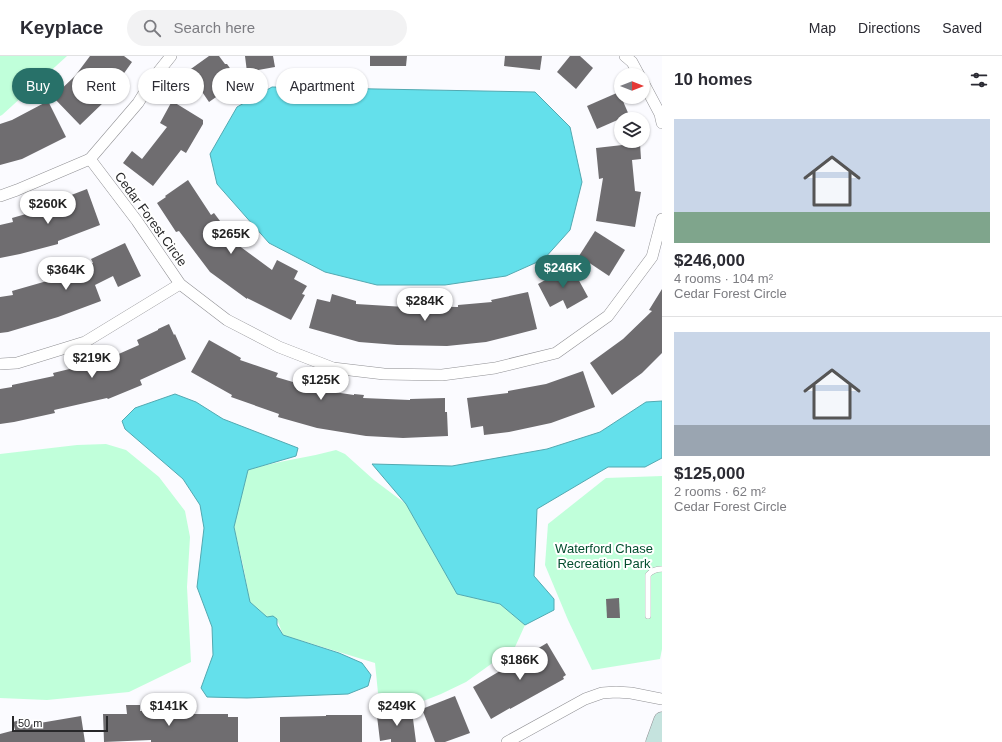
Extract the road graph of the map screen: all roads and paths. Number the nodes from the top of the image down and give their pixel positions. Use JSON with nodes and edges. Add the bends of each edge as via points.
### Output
{"nodes":[{"id":1,"x":171,"y":56,"type":"edge"},
{"id":2,"x":625,"y":56,"type":"edge"},
{"id":3,"x":635,"y":68,"type":"edge"},
{"id":4,"x":650,"y":95,"type":"edge"},
{"id":5,"x":662,"y":123,"type":"edge"},
{"id":6,"x":90,"y":159,"type":"junction"},
{"id":7,"x":0,"y":196,"type":"edge"},
{"id":8,"x":662,"y":219,"type":"edge"},
{"id":9,"x":180,"y":284,"type":"junction"},
{"id":10,"x":0,"y":364,"type":"edge"},
{"id":11,"x":662,"y":570,"type":"edge"},
{"id":12,"x":648,"y":616,"type":"dead end"},
{"id":13,"x":662,"y":699,"type":"edge"},
{"id":14,"x":662,"y":720,"type":"edge"},
{"id":15,"x":507,"y":742,"type":"edge"},
{"id":16,"x":654,"y":742,"type":"edge"}],
"edges":[{"from":1,"to":6,"type":"street","via":[[138,103]]},
{"from":2,"to":3,"type":"street"},
{"from":4,"to":5,"type":"street"},
{"from":6,"to":7,"type":"street"},
{"from":6,"to":9,"type":"street","name":"Cedar Forest Circle"},
{"from":8,"to":9,"type":"street","name":"Cedar Forest Circle","via":[[652,257],[608,316],[556,353],[495,368],[442,375],[384,374],[333,368],[279,347],[227,320]]},
{"from":9,"to":10,"type":"street","via":[[85,342],[17,363]]},
{"from":11,"to":12,"type":"lane","via":[[651,571],[648,575]]},
{"from":13,"to":15,"type":"street","via":[[631,693],[602,693]]},
{"from":14,"to":16,"type":"street"}]}
